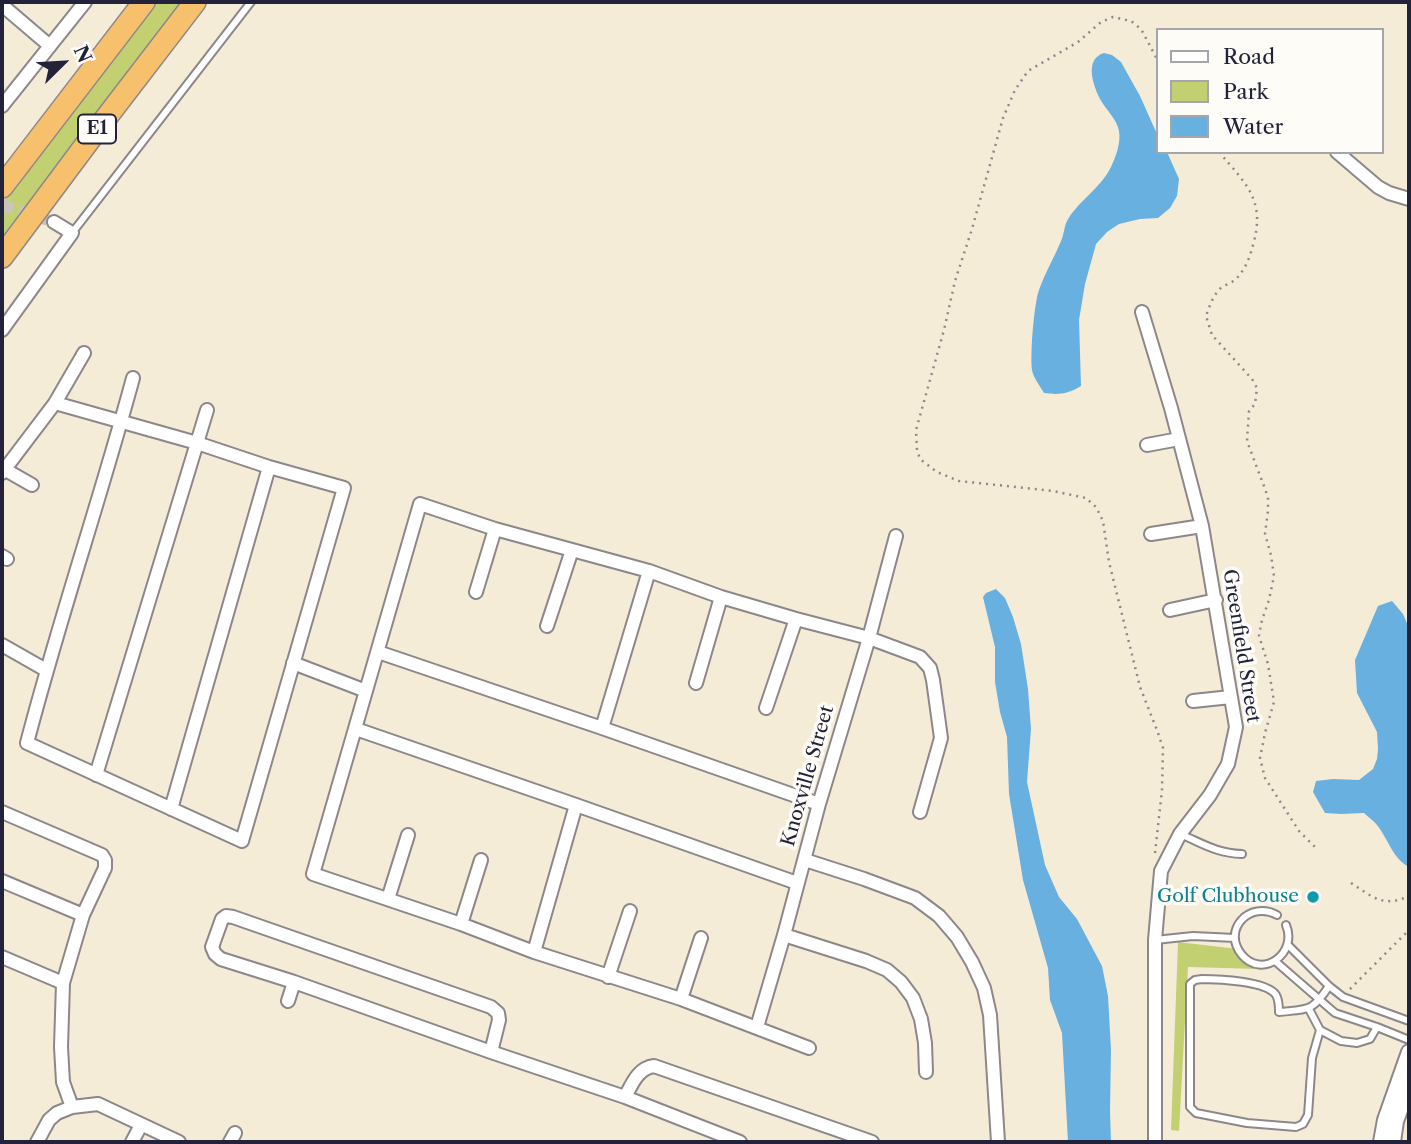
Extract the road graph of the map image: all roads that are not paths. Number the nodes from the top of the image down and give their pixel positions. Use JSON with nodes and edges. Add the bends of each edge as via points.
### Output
{"nodes":[{"id":1,"x":85,"y":2,"type":"edge"},
{"id":2,"x":144,"y":2,"type":"edge"},
{"id":3,"x":195,"y":2,"type":"edge"},
{"id":4,"x":251,"y":2,"type":"edge"},
{"id":5,"x":2,"y":5,"type":"edge"},
{"id":6,"x":50,"y":46,"type":"junction"},
{"id":7,"x":2,"y":106,"type":"edge"},
{"id":8,"x":1339,"y":154,"type":"edge"},
{"id":9,"x":2,"y":187,"type":"edge"},
{"id":10,"x":1409,"y":199,"type":"edge"},
{"id":11,"x":54,"y":222,"type":"tunnel mouth"},
{"id":12,"x":72,"y":233,"type":"junction"},
{"id":13,"x":2,"y":257,"type":"edge"},
{"id":14,"x":1142,"y":312,"type":"dead end"},
{"id":15,"x":2,"y":330,"type":"edge"},
{"id":16,"x":85,"y":353,"type":"dead end"},
{"id":17,"x":134,"y":378,"type":"dead end"},
{"id":18,"x":55,"y":403,"type":"junction"},
{"id":19,"x":207,"y":410,"type":"dead end"},
{"id":20,"x":121,"y":423,"type":"junction"},
{"id":21,"x":1180,"y":439,"type":"junction"},
{"id":22,"x":197,"y":443,"type":"junction"},
{"id":23,"x":1147,"y":445,"type":"dead end"},
{"id":24,"x":269,"y":467,"type":"junction"},
{"id":25,"x":3,"y":471,"type":"edge"},
{"id":26,"x":32,"y":485,"type":"dead end"},
{"id":27,"x":1202,"y":526,"type":"junction"},
{"id":28,"x":495,"y":529,"type":"junction"},
{"id":29,"x":1151,"y":534,"type":"dead end"},
{"id":30,"x":896,"y":536,"type":"dead end"},
{"id":31,"x":572,"y":550,"type":"junction"},
{"id":32,"x":649,"y":571,"type":"junction"},
{"id":33,"x":476,"y":592,"type":"dead end"},
{"id":34,"x":721,"y":597,"type":"junction"},
{"id":35,"x":1216,"y":600,"type":"junction"},
{"id":36,"x":1170,"y":610,"type":"dead end"},
{"id":37,"x":796,"y":619,"type":"junction"},
{"id":38,"x":547,"y":626,"type":"dead end"},
{"id":39,"x":869,"y":638,"type":"junction"},
{"id":40,"x":2,"y":645,"type":"edge"},
{"id":41,"x":378,"y":652,"type":"junction"},
{"id":42,"x":293,"y":663,"type":"junction"},
{"id":43,"x":46,"y":670,"type":"junction"},
{"id":44,"x":695,"y":683,"type":"dead end"},
{"id":45,"x":366,"y":691,"type":"junction"},
{"id":46,"x":1231,"y":697,"type":"junction"},
{"id":47,"x":1193,"y":701,"type":"dead end"},
{"id":48,"x":766,"y":708,"type":"dead end"},
{"id":49,"x":602,"y":728,"type":"junction"},
{"id":50,"x":356,"y":729,"type":"junction"},
{"id":51,"x":96,"y":775,"type":"junction"},
{"id":52,"x":819,"y":804,"type":"junction"},
{"id":53,"x":576,"y":805,"type":"junction"},
{"id":54,"x":171,"y":808,"type":"junction"},
{"id":55,"x":2,"y":812,"type":"edge"},
{"id":56,"x":920,"y":812,"type":"dead end"},
{"id":57,"x":1181,"y":834,"type":"junction"},
{"id":58,"x":408,"y":835,"type":"dead end"},
{"id":59,"x":1242,"y":854,"type":"dead end"},
{"id":60,"x":481,"y":860,"type":"dead end"},
{"id":61,"x":805,"y":860,"type":"junction"},
{"id":62,"x":2,"y":881,"type":"edge"},
{"id":63,"x":797,"y":883,"type":"junction"},
{"id":64,"x":388,"y":899,"type":"junction"},
{"id":65,"x":630,"y":911,"type":"dead end"},
{"id":66,"x":83,"y":915,"type":"junction"},
{"id":67,"x":1277,"y":915,"type":"dead end"},
{"id":68,"x":461,"y":924,"type":"junction"},
{"id":69,"x":1286,"y":925,"type":"dead end"},
{"id":70,"x":784,"y":935,"type":"junction"},
{"id":71,"x":701,"y":938,"type":"dead end"},
{"id":72,"x":1235,"y":938,"type":"junction"},
{"id":73,"x":1155,"y":940,"type":"junction"},
{"id":74,"x":1288,"y":945,"type":"junction"},
{"id":75,"x":534,"y":952,"type":"junction"},
{"id":76,"x":2,"y":957,"type":"edge"},
{"id":77,"x":1275,"y":961,"type":"junction"},
{"id":78,"x":608,"y":977,"type":"junction"},
{"id":79,"x":294,"y":982,"type":"junction"},
{"id":80,"x":63,"y":983,"type":"junction"},
{"id":81,"x":1329,"y":986,"type":"junction"},
{"id":82,"x":681,"y":999,"type":"junction"},
{"id":83,"x":1320,"y":1000,"type":"junction"},
{"id":84,"x":288,"y":1001,"type":"dead end"},
{"id":85,"x":1309,"y":1009,"type":"junction"},
{"id":86,"x":1409,"y":1021,"type":"edge"},
{"id":87,"x":757,"y":1027,"type":"junction"},
{"id":88,"x":1377,"y":1027,"type":"junction"},
{"id":89,"x":1320,"y":1030,"type":"junction"},
{"id":90,"x":1409,"y":1040,"type":"edge"},
{"id":91,"x":808,"y":1048,"type":"dead end"},
{"id":92,"x":491,"y":1052,"type":"junction"},
{"id":93,"x":1409,"y":1052,"type":"edge"},
{"id":94,"x":926,"y":1072,"type":"dead end"},
{"id":95,"x":1409,"y":1086,"type":"edge"},
{"id":96,"x":625,"y":1097,"type":"junction"},
{"id":97,"x":72,"y":1107,"type":"junction"},
{"id":98,"x":141,"y":1125,"type":"junction"},
{"id":99,"x":37,"y":1142,"type":"edge"},
{"id":100,"x":132,"y":1142,"type":"edge"},
{"id":101,"x":179,"y":1142,"type":"edge"},
{"id":102,"x":740,"y":1142,"type":"edge"},
{"id":103,"x":872,"y":1142,"type":"edge"},
{"id":104,"x":998,"y":1142,"type":"edge"},
{"id":105,"x":1155,"y":1142,"type":"edge"},
{"id":106,"x":1381,"y":1142,"type":"edge"},
{"id":107,"x":1393,"y":1142,"type":"edge"}],
"edges":[{"from":1,"to":6,"type":"street"},
{"from":2,"to":9,"type":"highway","number":"E1"},
{"from":3,"to":13,"type":"highway","number":"E1"},
{"from":4,"to":12,"type":"lane"},
{"from":5,"to":6,"type":"street"},
{"from":6,"to":7,"type":"street"},
{"from":8,"to":10,"type":"street","via":[[1378,187]]},
{"from":11,"to":12,"type":"street"},
{"from":12,"to":15,"type":"street"},
{"from":14,"to":21,"type":"street","name":"Greenfield Street"},
{"from":16,"to":18,"type":"street"},
{"from":17,"to":20,"type":"street"},
{"from":18,"to":20,"type":"street"},
{"from":18,"to":25,"type":"street"},
{"from":19,"to":22,"type":"street"},
{"from":20,"to":22,"type":"street"},
{"from":20,"to":43,"type":"street"},
{"from":21,"to":23,"type":"street"},
{"from":21,"to":27,"type":"street","name":"Greenfield Street"},
{"from":22,"to":24,"type":"street"},
{"from":22,"to":51,"type":"street"},
{"from":24,"to":42,"type":"street","via":[[344,488]]},
{"from":24,"to":54,"type":"street"},
{"from":25,"to":26,"type":"street"},
{"from":27,"to":29,"type":"street"},
{"from":27,"to":35,"type":"street","name":"Greenfield Street"},
{"from":28,"to":31,"type":"street"},
{"from":28,"to":33,"type":"street"},
{"from":28,"to":41,"type":"street","via":[[420,503]]},
{"from":30,"to":39,"type":"street","name":"Knoxville Street"},
{"from":31,"to":32,"type":"street"},
{"from":31,"to":38,"type":"street"},
{"from":32,"to":34,"type":"street"},
{"from":32,"to":49,"type":"street"},
{"from":34,"to":37,"type":"street"},
{"from":34,"to":44,"type":"street"},
{"from":35,"to":36,"type":"street"},
{"from":35,"to":46,"type":"street","name":"Greenfield Street"},
{"from":37,"to":39,"type":"street"},
{"from":37,"to":48,"type":"street"},
{"from":39,"to":52,"type":"street","name":"Knoxville Street"},
{"from":39,"to":56,"type":"street","via":[[920,657],[930,668],[941,738]]},
{"from":40,"to":43,"type":"street"},
{"from":41,"to":45,"type":"street"},
{"from":41,"to":49,"type":"street"},
{"from":42,"to":45,"type":"street"},
{"from":42,"to":54,"type":"street","via":[[242,841]]},
{"from":43,"to":51,"type":"street","via":[[27,743]]},
{"from":45,"to":50,"type":"street"},
{"from":46,"to":47,"type":"street"},
{"from":46,"to":57,"type":"street","name":"Greenfield Street","via":[[1236,727],[1228,764]]},
{"from":49,"to":52,"type":"street"},
{"from":50,"to":53,"type":"street"},
{"from":50,"to":64,"type":"street","via":[[313,874]]},
{"from":51,"to":54,"type":"street"},
{"from":52,"to":61,"type":"street","name":"Knoxville Street"},
{"from":53,"to":63,"type":"street"},
{"from":53,"to":75,"type":"street"},
{"from":55,"to":66,"type":"street","via":[[102,855],[105,868]]},
{"from":57,"to":59,"type":"lane","via":[[1210,849]]},
{"from":57,"to":73,"type":"street","name":"Greenfield Street","via":[[1161,871]]},
{"from":58,"to":64,"type":"street"},
{"from":60,"to":68,"type":"street"},
{"from":61,"to":63,"type":"street","name":"Knoxville Street"},
{"from":61,"to":104,"type":"street","via":[[915,898],[957,937],[984,988],[990,1015]]},
{"from":62,"to":66,"type":"street"},
{"from":63,"to":70,"type":"street","name":"Knoxville Street"},
{"from":64,"to":68,"type":"street"},
{"from":65,"to":78,"type":"street"},
{"from":66,"to":80,"type":"street"},
{"from":67,"to":72,"type":"lane","via":[[1262,910],[1248,913],[1238,924]]},
{"from":68,"to":75,"type":"street"},
{"from":69,"to":74,"type":"lane"},
{"from":70,"to":87,"type":"street","name":"Knoxville Street"},
{"from":70,"to":94,"type":"street","via":[[866,961],[901,982],[921,1019]]},
{"from":71,"to":82,"type":"street"},
{"from":72,"to":73,"type":"lane"},
{"from":72,"to":77,"type":"lane","via":[[1249,961]]},
{"from":73,"to":105,"type":"street","name":"Greenfield Street"},
{"from":74,"to":77,"type":"lane"},
{"from":74,"to":81,"type":"lane"},
{"from":75,"to":78,"type":"street"},
{"from":76,"to":80,"type":"street"},
{"from":77,"to":83,"type":"lane"},
{"from":78,"to":82,"type":"street"},
{"from":79,"to":84,"type":"street"},
{"from":79,"to":92,"type":"street"},
{"from":79,"to":92,"type":"street","via":[[220,959],[212,947],[222,919],[233,917],[491,1007],[499,1020]]},
{"from":80,"to":97,"type":"street","via":[[63,1082]]},
{"from":81,"to":83,"type":"lane"},
{"from":81,"to":86,"type":"lane","via":[[1343,997]]},
{"from":82,"to":87,"type":"street"},
{"from":83,"to":85,"type":"lane"},
{"from":83,"to":88,"type":"lane","via":[[1335,1013]]},
{"from":85,"to":89,"type":"lane"},
{"from":85,"to":89,"type":"lane","via":[[1279,1012],[1277,996],[1245,982],[1195,980],[1191,984],[1190,1107],[1196,1113],[1247,1123],[1303,1124]]},
{"from":87,"to":91,"type":"street"},
{"from":88,"to":89,"type":"lane","via":[[1370,1039],[1357,1043]]},
{"from":88,"to":90,"type":"lane"},
{"from":92,"to":96,"type":"street"},
{"from":93,"to":106,"type":"street"},
{"from":95,"to":107,"type":"street"},
{"from":96,"to":102,"type":"street"},
{"from":96,"to":103,"type":"street","via":[[640,1072],[654,1066]]},
{"from":97,"to":98,"type":"street","via":[[98,1104]]},
{"from":97,"to":99,"type":"street","via":[[57,1112]]},
{"from":98,"to":100,"type":"street"},
{"from":98,"to":101,"type":"street"}]}
